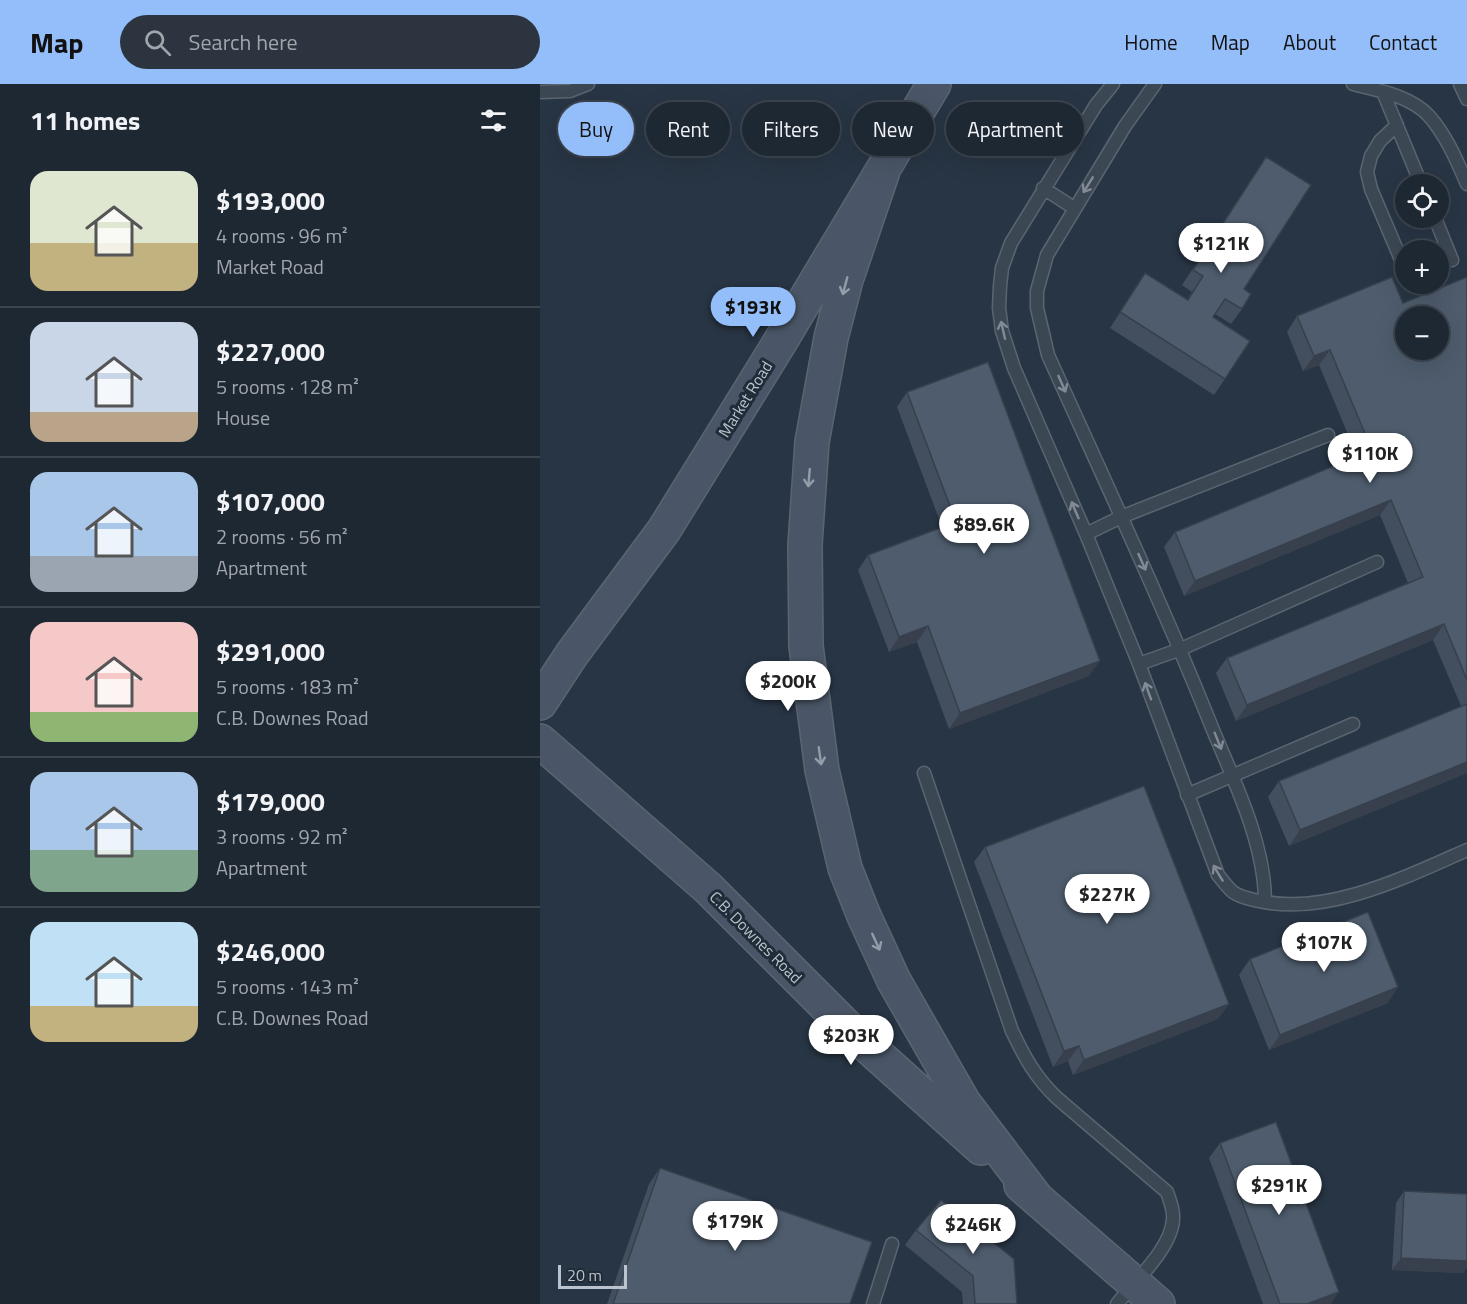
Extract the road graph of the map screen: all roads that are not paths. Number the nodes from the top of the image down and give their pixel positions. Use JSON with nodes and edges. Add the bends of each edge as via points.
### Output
{"nodes":[{"id":1,"x":588,"y":84,"type":"edge"},
{"id":2,"x":934,"y":84,"type":"edge"},
{"id":3,"x":1113,"y":84,"type":"edge"},
{"id":4,"x":1155,"y":84,"type":"edge"},
{"id":5,"x":1353,"y":84,"type":"edge"},
{"id":6,"x":1460,"y":84,"type":"edge"},
{"id":7,"x":540,"y":92,"type":"edge"},
{"id":8,"x":1383,"y":92,"type":"junction"},
{"id":9,"x":1467,"y":99,"type":"edge"},
{"id":10,"x":1397,"y":125,"type":"junction"},
{"id":11,"x":883,"y":171,"type":"junction"},
{"id":12,"x":1417,"y":174,"type":"edge"},
{"id":13,"x":1467,"y":184,"type":"edge"},
{"id":14,"x":1043,"y":188,"type":"junction"},
{"id":15,"x":1074,"y":208,"type":"junction"},
{"id":16,"x":1439,"y":228,"type":"edge"},
{"id":17,"x":1395,"y":245,"type":"edge"},
{"id":18,"x":1452,"y":260,"type":"dead end"},
{"id":19,"x":1328,"y":435,"type":"dead end"},
{"id":20,"x":1121,"y":517,"type":"junction"},
{"id":21,"x":1086,"y":534,"type":"junction"},
{"id":22,"x":1377,"y":562,"type":"dead end"},
{"id":23,"x":1181,"y":648,"type":"junction"},
{"id":24,"x":572,"y":654,"type":"junction"},
{"id":25,"x":1139,"y":664,"type":"junction"},
{"id":26,"x":540,"y":666,"type":"edge"},
{"id":27,"x":540,"y":703,"type":"edge"},
{"id":28,"x":1353,"y":724,"type":"dead end"},
{"id":29,"x":540,"y":741,"type":"edge"},
{"id":30,"x":924,"y":772,"type":"dead end"},
{"id":31,"x":1232,"y":776,"type":"junction"},
{"id":32,"x":1186,"y":795,"type":"junction"},
{"id":33,"x":1467,"y":850,"type":"edge"},
{"id":34,"x":1265,"y":903,"type":"junction"},
{"id":35,"x":1037,"y":1199,"type":"junction"},
{"id":36,"x":892,"y":1244,"type":"dead end"},
{"id":37,"x":1125,"y":1293,"type":"edge"},
{"id":38,"x":873,"y":1304,"type":"edge"},
{"id":39,"x":1158,"y":1304,"type":"edge"}],
"edges":[{"from":1,"to":7,"type":"lane","via":[[570,91]]},
{"from":2,"to":11,"type":"main road","name":"Market Road"},
{"from":3,"to":14,"type":"lane"},
{"from":4,"to":15,"type":"lane","one_way":true},
{"from":5,"to":8,"type":"lane"},
{"from":6,"to":9,"type":"lane"},
{"from":8,"to":10,"type":"lane"},
{"from":8,"to":13,"type":"lane","via":[[1428,115],[1453,152]]},
{"from":10,"to":12,"type":"lane"},
{"from":10,"to":17,"type":"lane","via":[[1380,141],[1367,172]]},
{"from":11,"to":24,"type":"main road","name":"Market Road","via":[[664,530]]},
{"from":11,"to":35,"type":"main road","one_way":true,"via":[[846,280],[812,442],[804,545],[806,646],[822,770],[845,868],[894,981],[964,1103]]},
{"from":14,"to":15,"type":"lane"},
{"from":21,"to":14,"type":"lane","one_way":true,"via":[[1014,368],[999,308],[1002,268],[1011,243]]},
{"from":15,"to":20,"type":"lane","one_way":true,"via":[[1047,255],[1037,291],[1039,324],[1048,355]]},
{"from":16,"to":18,"type":"lane"},
{"from":19,"to":20,"type":"lane"},
{"from":20,"to":21,"type":"lane"},
{"from":20,"to":23,"type":"lane","one_way":true},
{"from":21,"to":25,"type":"lane"},
{"from":22,"to":23,"type":"lane"},
{"from":23,"to":25,"type":"lane"},
{"from":23,"to":31,"type":"lane","one_way":true},
{"from":24,"to":26,"type":"main road"},
{"from":24,"to":27,"type":"main road","name":"Market Road"},
{"from":32,"to":25,"type":"lane","one_way":true},
{"from":28,"to":31,"type":"lane"},
{"from":29,"to":35,"type":"main road","name":"C.B. Downes Road","via":[[708,888],[853,1033]]},
{"from":30,"to":37,"type":"lane","via":[[1012,1031],[1030,1068],[1049,1090],[1167,1192],[1174,1221],[1166,1243]]},
{"from":31,"to":32,"type":"lane"},
{"from":31,"to":34,"type":"lane","via":[[1261,860]]},
{"from":34,"to":32,"type":"lane","one_way":true,"via":[[1234,892],[1218,875]]},
{"from":33,"to":34,"type":"lane","via":[[1346,897],[1289,905]]},
{"from":35,"to":37,"type":"main road","name":"C.B. Downes Road"},
{"from":36,"to":38,"type":"lane"},
{"from":37,"to":39,"type":"main road","name":"C.B. Downes Road"}]}
